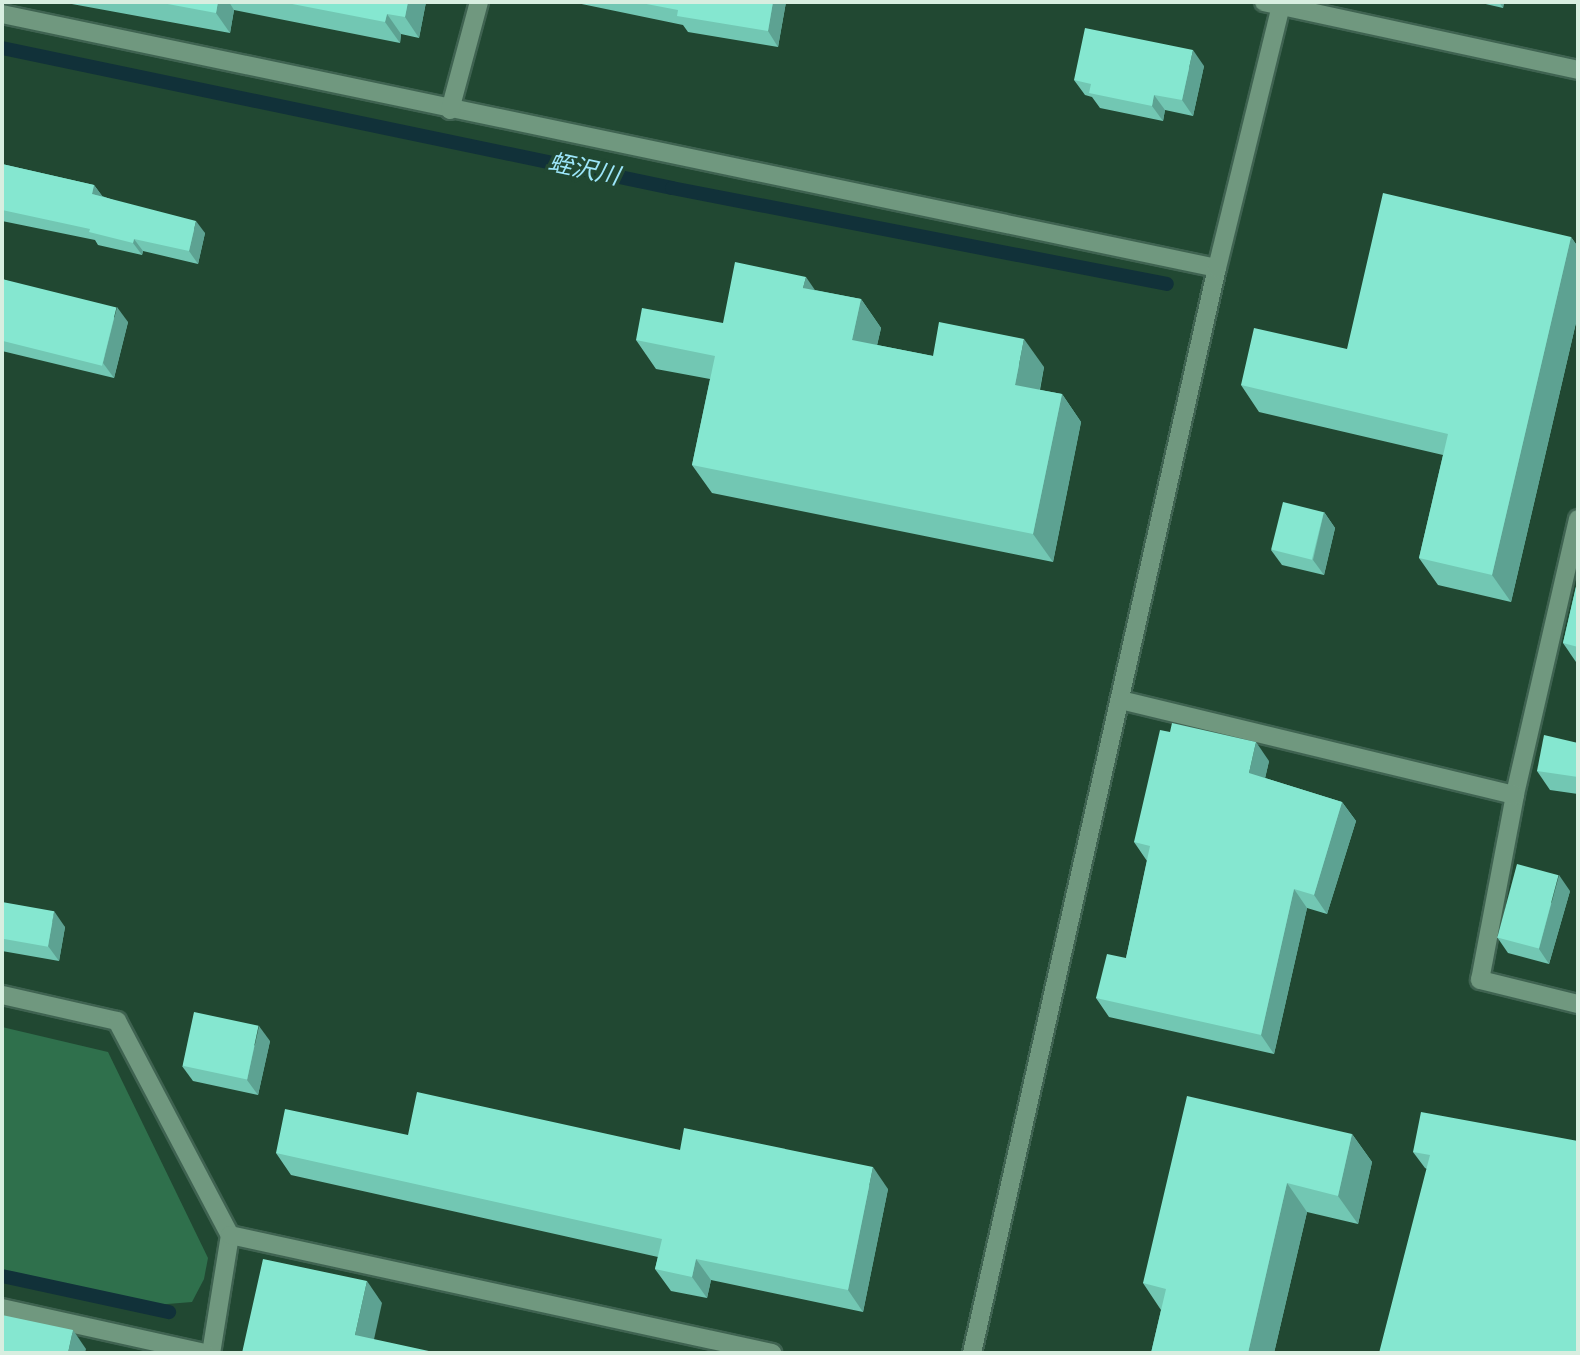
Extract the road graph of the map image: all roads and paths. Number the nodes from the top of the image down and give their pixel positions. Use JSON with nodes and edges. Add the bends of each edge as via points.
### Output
{"nodes":[{"id":1,"x":479,"y":2,"type":"edge"},
{"id":2,"x":1275,"y":3,"type":"edge"},
{"id":3,"x":2,"y":14,"type":"edge"},
{"id":4,"x":1578,"y":71,"type":"edge"},
{"id":5,"x":450,"y":110,"type":"junction"},
{"id":6,"x":1217,"y":268,"type":"junction"},
{"id":7,"x":1578,"y":519,"type":"edge"},
{"id":8,"x":1121,"y":700,"type":"junction"},
{"id":9,"x":1515,"y":795,"type":"junction"},
{"id":10,"x":2,"y":995,"type":"edge"},
{"id":11,"x":1578,"y":1004,"type":"edge"},
{"id":12,"x":230,"y":1235,"type":"junction"},
{"id":13,"x":2,"y":1308,"type":"edge"},
{"id":14,"x":205,"y":1353,"type":"edge"},
{"id":15,"x":211,"y":1353,"type":"edge"},
{"id":16,"x":772,"y":1353,"type":"edge"},
{"id":17,"x":972,"y":1353,"type":"edge"}],
"edges":[{"from":1,"to":5,"type":"street"},
{"from":2,"to":4,"type":"street"},
{"from":2,"to":6,"type":"street"},
{"from":3,"to":5,"type":"street"},
{"from":5,"to":6,"type":"street"},
{"from":6,"to":8,"type":"street"},
{"from":7,"to":9,"type":"street"},
{"from":8,"to":9,"type":"street"},
{"from":8,"to":17,"type":"street"},
{"from":9,"to":11,"type":"street","via":[[1480,980]]},
{"from":10,"to":12,"type":"street","via":[[117,1021]]},
{"from":12,"to":15,"type":"street"},
{"from":12,"to":16,"type":"street"},
{"from":13,"to":14,"type":"street"}]}
